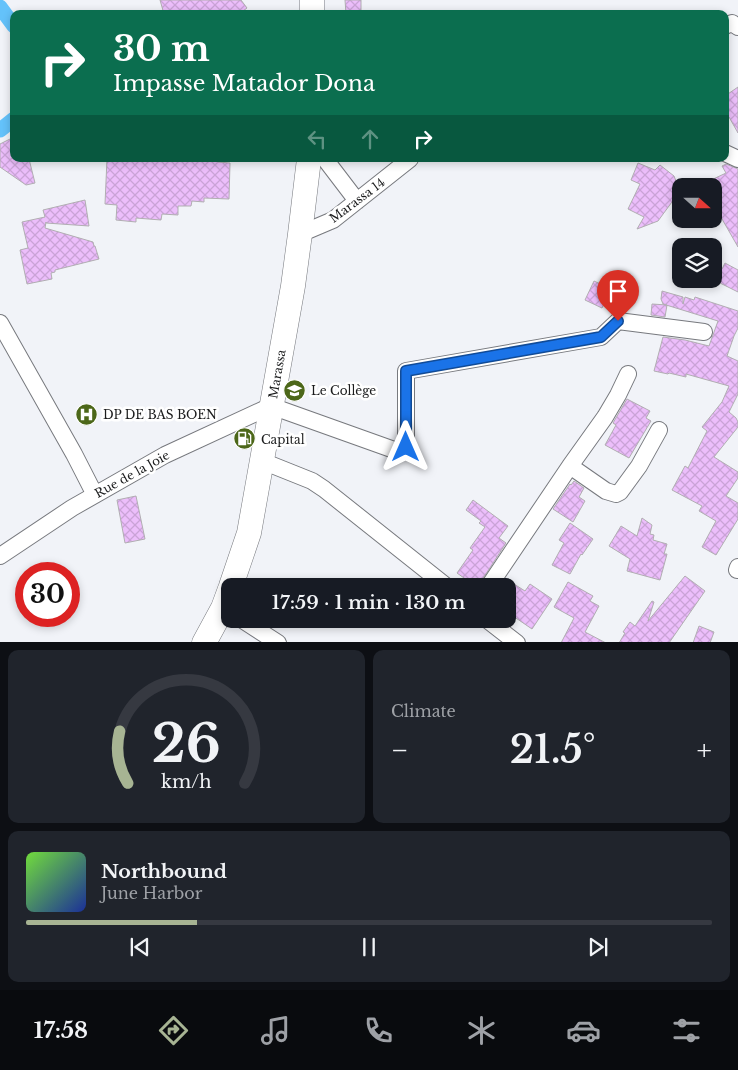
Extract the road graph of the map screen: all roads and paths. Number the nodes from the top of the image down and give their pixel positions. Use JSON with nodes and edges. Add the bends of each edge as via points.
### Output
{"nodes":[{"id":1,"x":309,"y":162,"type":"edge"},
{"id":2,"x":327,"y":162,"type":"edge"},
{"id":3,"x":406,"y":162,"type":"edge"},
{"id":4,"x":357,"y":201,"type":"junction"},
{"id":5,"x":300,"y":234,"type":"junction"},
{"id":6,"x":0,"y":323,"type":"edge"},
{"id":7,"x":704,"y":332,"type":"dead end"},
{"id":8,"x":628,"y":374,"type":"dead end"},
{"id":9,"x":271,"y":406,"type":"junction"},
{"id":10,"x":659,"y":430,"type":"dead end"},
{"id":11,"x":262,"y":461,"type":"junction"},
{"id":12,"x":570,"y":466,"type":"junction"},
{"id":13,"x":95,"y":495,"type":"junction"},
{"id":14,"x":0,"y":556,"type":"edge"},
{"id":15,"x":237,"y":578,"type":"edge"},
{"id":16,"x":436,"y":578,"type":"edge"},
{"id":17,"x":494,"y":578,"type":"edge"},
{"id":18,"x":221,"y":617,"type":"edge"},
{"id":19,"x":261,"y":628,"type":"edge"},
{"id":20,"x":498,"y":628,"type":"edge"},
{"id":21,"x":204,"y":642,"type":"edge"},
{"id":22,"x":278,"y":642,"type":"edge"},
{"id":23,"x":517,"y":642,"type":"edge"}],
"edges":[{"from":1,"to":5,"type":"main road","name":"Marassa"},
{"from":2,"to":4,"type":"street"},
{"from":3,"to":4,"type":"street","name":"Marassa 14"},
{"from":4,"to":5,"type":"street","name":"Marassa 14","via":[[333,220]]},
{"from":5,"to":9,"type":"main road","name":"Marassa"},
{"from":6,"to":13,"type":"street"},
{"from":7,"to":9,"type":"street","via":[[618,321],[601,337],[406,371],[406,447],[397,452]]},
{"from":8,"to":12,"type":"street","via":[[605,417]]},
{"from":9,"to":11,"type":"main road","name":"Marassa"},
{"from":9,"to":13,"type":"street","name":"Rue de la Joie","via":[[165,454]]},
{"from":10,"to":12,"type":"street","via":[[638,466],[616,494],[606,491]]},
{"from":11,"to":15,"type":"main road","name":"Marassa"},
{"from":11,"to":16,"type":"street","via":[[324,489]]},
{"from":12,"to":17,"type":"street"},
{"from":13,"to":14,"type":"street","name":"Rue de la Joie"},
{"from":18,"to":21,"type":"main road","name":"Marassa"},
{"from":19,"to":22,"type":"street"},
{"from":20,"to":23,"type":"street"}]}
